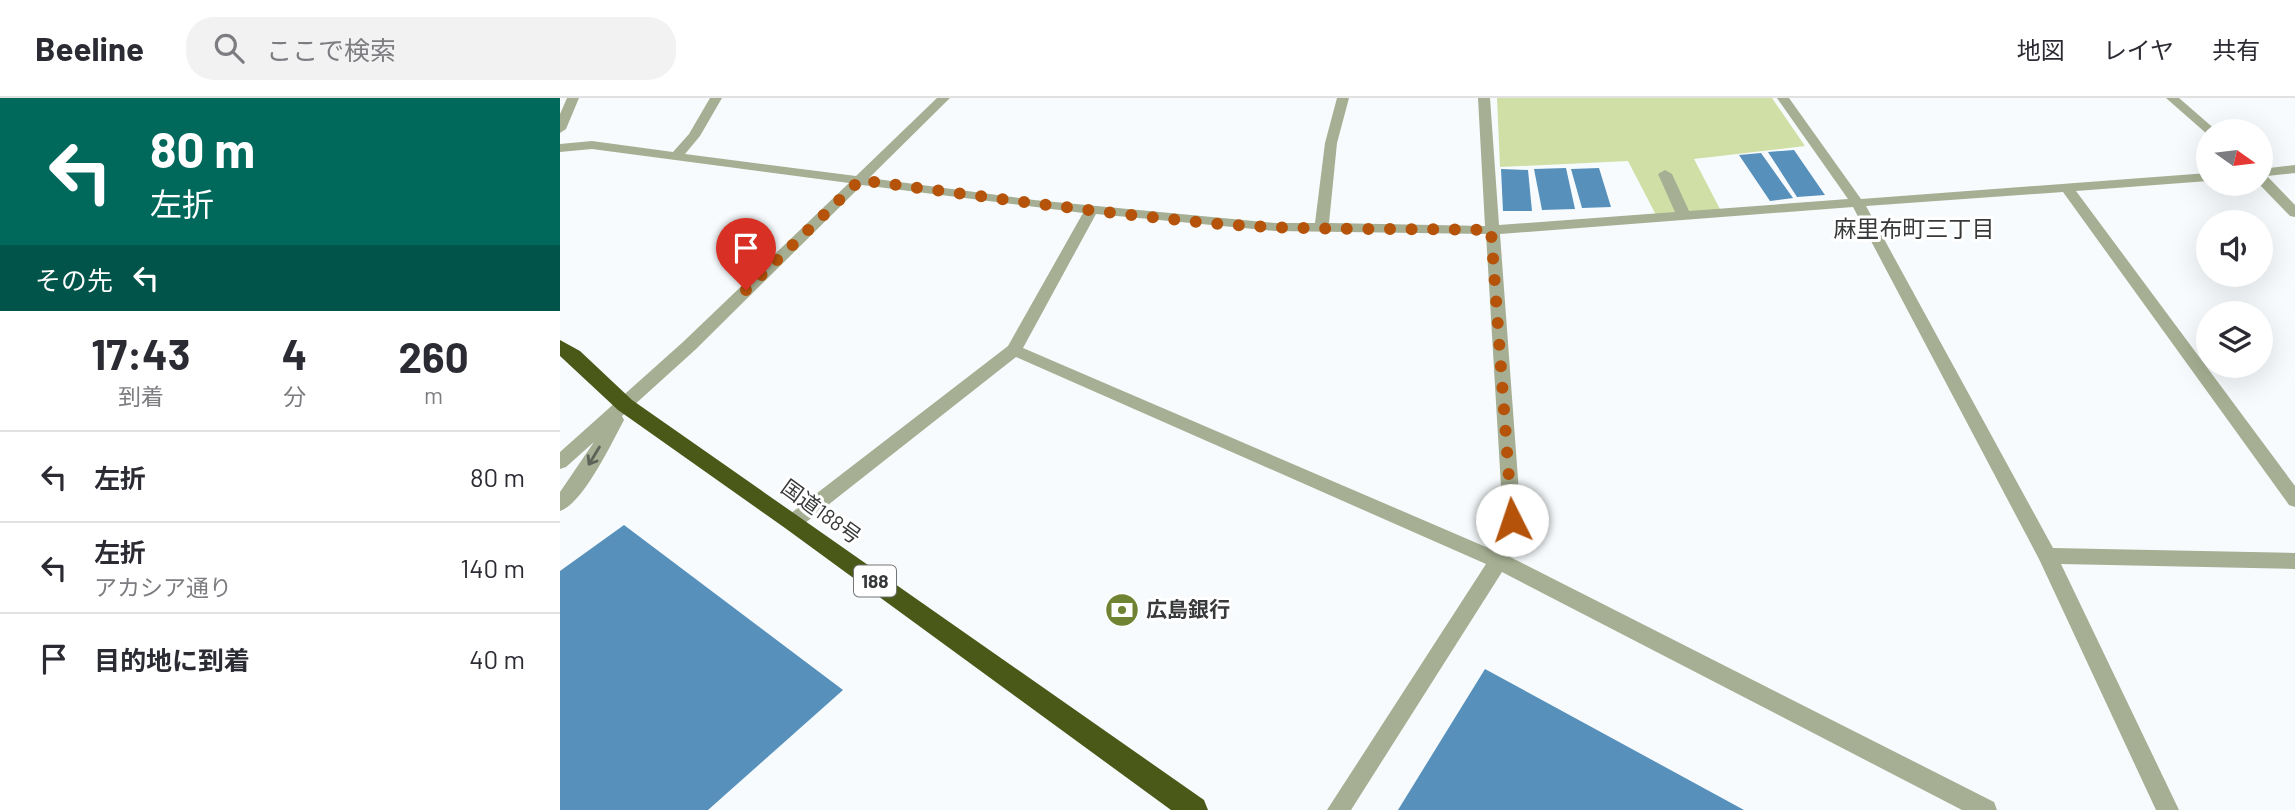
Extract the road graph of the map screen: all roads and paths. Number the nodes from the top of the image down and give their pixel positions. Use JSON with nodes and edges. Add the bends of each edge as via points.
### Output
{"nodes":[{"id":1,"x":573,"y":98,"type":"edge"},
{"id":2,"x":716,"y":98,"type":"edge"},
{"id":3,"x":944,"y":98,"type":"edge"},
{"id":4,"x":1343,"y":98,"type":"edge"},
{"id":5,"x":1484,"y":98,"type":"edge"},
{"id":6,"x":1783,"y":98,"type":"edge"},
{"id":7,"x":2172,"y":98,"type":"edge"},
{"id":8,"x":2197,"y":119,"type":"edge"},
{"id":9,"x":560,"y":129,"type":"edge"},
{"id":10,"x":560,"y":148,"type":"edge"},
{"id":11,"x":677,"y":155,"type":"junction"},
{"id":12,"x":2295,"y":169,"type":"edge"},
{"id":13,"x":2273,"y":173,"type":"edge"},
{"id":14,"x":1665,"y":174,"type":"dead end"},
{"id":15,"x":2196,"y":178,"type":"edge"},
{"id":16,"x":860,"y":180,"type":"junction"},
{"id":17,"x":2067,"y":188,"type":"junction"},
{"id":18,"x":2273,"y":188,"type":"edge"},
{"id":19,"x":1858,"y":204,"type":"junction"},
{"id":20,"x":1091,"y":211,"type":"junction"},
{"id":21,"x":2295,"y":213,"type":"edge"},
{"id":22,"x":1684,"y":216,"type":"junction"},
{"id":23,"x":1322,"y":227,"type":"junction"},
{"id":24,"x":1491,"y":230,"type":"junction"},
{"id":25,"x":560,"y":346,"type":"edge"},
{"id":26,"x":1014,"y":350,"type":"junction"},
{"id":27,"x":625,"y":405,"type":"junction"},
{"id":28,"x":560,"y":462,"type":"edge"},
{"id":29,"x":2295,"y":500,"type":"edge"},
{"id":30,"x":560,"y":504,"type":"edge"},
{"id":31,"x":793,"y":522,"type":"junction"},
{"id":32,"x":2047,"y":556,"type":"junction"},
{"id":33,"x":1499,"y":561,"type":"junction"},
{"id":34,"x":2295,"y":561,"type":"edge"},
{"id":35,"x":1194,"y":810,"type":"edge"},
{"id":36,"x":1338,"y":810,"type":"edge"},
{"id":37,"x":1986,"y":810,"type":"edge"},
{"id":38,"x":2168,"y":810,"type":"edge"}],
"edges":[{"from":1,"to":9,"type":"street"},
{"from":2,"to":11,"type":"street"},
{"from":3,"to":16,"type":"street"},
{"from":4,"to":23,"type":"street","via":[[1331,143]]},
{"from":5,"to":24,"type":"street"},
{"from":6,"to":19,"type":"street"},
{"from":7,"to":8,"type":"street"},
{"from":10,"to":11,"type":"street","via":[[592,145]]},
{"from":11,"to":16,"type":"street"},
{"from":12,"to":13,"type":"street"},
{"from":14,"to":22,"type":"street"},
{"from":15,"to":17,"type":"street"},
{"from":16,"to":20,"type":"street"},
{"from":16,"to":27,"type":"street"},
{"from":17,"to":19,"type":"street"},
{"from":17,"to":29,"type":"street"},
{"from":18,"to":21,"type":"street"},
{"from":19,"to":22,"type":"street"},
{"from":19,"to":32,"type":"street"},
{"from":20,"to":23,"type":"street","via":[[1220,224]]},
{"from":20,"to":26,"type":"street"},
{"from":22,"to":24,"type":"street"},
{"from":23,"to":24,"type":"street"},
{"from":24,"to":33,"type":"street","via":[[1512,520]]},
{"from":25,"to":27,"type":"highway","name":"国道188号","number":"188"},
{"from":26,"to":31,"type":"street"},
{"from":26,"to":33,"type":"street"},
{"from":27,"to":28,"type":"street"},
{"from":27,"to":30,"type":"street","one_way":true},
{"from":27,"to":31,"type":"highway","name":"国道188号","number":"188"},
{"from":31,"to":35,"type":"highway","name":"国道188号","number":"188"},
{"from":32,"to":34,"type":"street"},
{"from":32,"to":38,"type":"street"},
{"from":33,"to":36,"type":"street"},
{"from":33,"to":37,"type":"street"}]}
